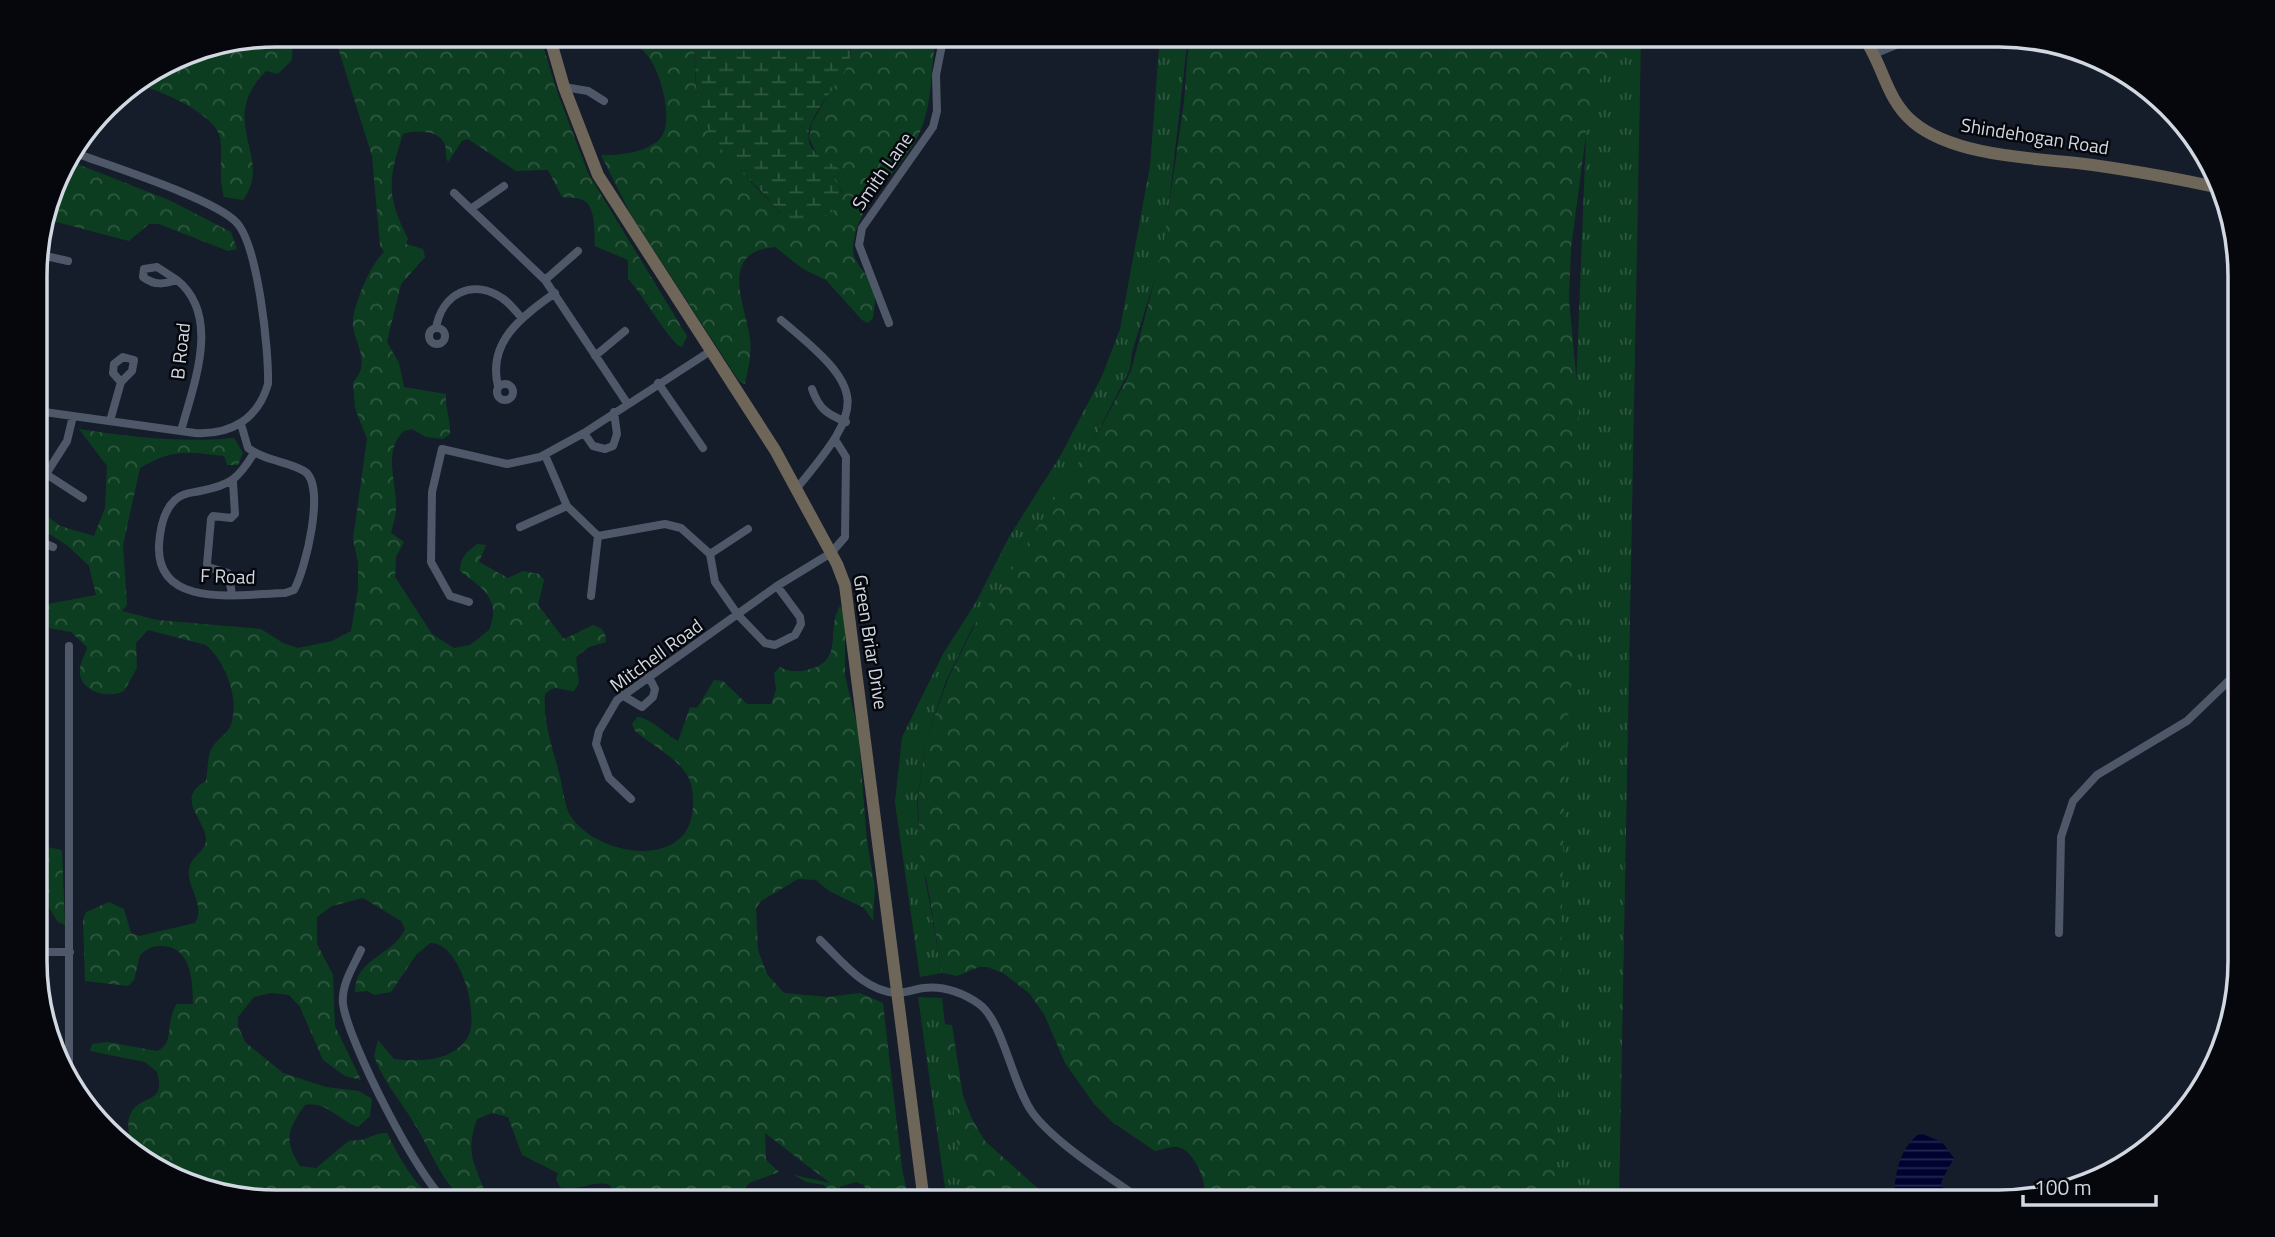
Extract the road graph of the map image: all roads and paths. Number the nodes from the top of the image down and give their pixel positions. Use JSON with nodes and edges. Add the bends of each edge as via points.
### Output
{"nodes":[{"id":1,"x":552,"y":47,"type":"edge"},
{"id":2,"x":942,"y":47,"type":"edge"},
{"id":3,"x":1870,"y":47,"type":"edge"},
{"id":4,"x":1891,"y":47,"type":"edge"},
{"id":5,"x":1874,"y":54,"type":"junction"},
{"id":6,"x":564,"y":87,"type":"junction"},
{"id":7,"x":604,"y":101,"type":"dead end"},
{"id":8,"x":82,"y":156,"type":"edge"},
{"id":9,"x":504,"y":186,"type":"dead end"},
{"id":10,"x":2209,"y":186,"type":"edge"},
{"id":11,"x":454,"y":193,"type":"dead end"},
{"id":12,"x":472,"y":208,"type":"junction"},
{"id":13,"x":578,"y":251,"type":"dead end"},
{"id":14,"x":48,"y":257,"type":"edge"},
{"id":15,"x":68,"y":261,"type":"dead end"},
{"id":16,"x":177,"y":281,"type":"dead end"},
{"id":17,"x":545,"y":281,"type":"junction"},
{"id":18,"x":555,"y":293,"type":"junction"},
{"id":19,"x":522,"y":318,"type":"junction"},
{"id":20,"x":781,"y":320,"type":"dead end"},
{"id":21,"x":889,"y":323,"type":"dead end"},
{"id":22,"x":436,"y":328,"type":"dead end"},
{"id":23,"x":625,"y":331,"type":"dead end"},
{"id":24,"x":709,"y":352,"type":"junction"},
{"id":25,"x":595,"y":356,"type":"junction"},
{"id":26,"x":121,"y":382,"type":"dead end"},
{"id":27,"x":658,"y":383,"type":"junction"},
{"id":28,"x":498,"y":386,"type":"dead end"},
{"id":29,"x":812,"y":389,"type":"dead end"},
{"id":30,"x":627,"y":403,"type":"junction"},
{"id":31,"x":48,"y":412,"type":"edge"},
{"id":32,"x":614,"y":412,"type":"junction"},
{"id":33,"x":72,"y":415,"type":"junction"},
{"id":34,"x":110,"y":421,"type":"junction"},
{"id":35,"x":846,"y":422,"type":"junction"},
{"id":36,"x":241,"y":424,"type":"junction"},
{"id":37,"x":181,"y":431,"type":"junction"},
{"id":38,"x":584,"y":433,"type":"junction"},
{"id":39,"x":836,"y":441,"type":"junction"},
{"id":40,"x":703,"y":448,"type":"dead end"},
{"id":41,"x":254,"y":453,"type":"junction"},
{"id":42,"x":545,"y":455,"type":"junction"},
{"id":43,"x":48,"y":471,"type":"edge"},
{"id":44,"x":48,"y":475,"type":"edge"},
{"id":45,"x":233,"y":482,"type":"junction"},
{"id":46,"x":796,"y":488,"type":"junction"},
{"id":47,"x":83,"y":498,"type":"dead end"},
{"id":48,"x":568,"y":506,"type":"junction"},
{"id":49,"x":520,"y":527,"type":"dead end"},
{"id":50,"x":748,"y":529,"type":"dead end"},
{"id":51,"x":598,"y":536,"type":"junction"},
{"id":52,"x":48,"y":545,"type":"edge"},
{"id":53,"x":53,"y":547,"type":"dead end"},
{"id":54,"x":831,"y":553,"type":"junction"},
{"id":55,"x":710,"y":554,"type":"junction"},
{"id":56,"x":777,"y":586,"type":"junction"},
{"id":57,"x":232,"y":594,"type":"junction"},
{"id":58,"x":591,"y":596,"type":"dead end"},
{"id":59,"x":469,"y":602,"type":"dead end"},
{"id":60,"x":738,"y":615,"type":"junction"},
{"id":61,"x":69,"y":646,"type":"dead end"},
{"id":62,"x":648,"y":675,"type":"junction"},
{"id":63,"x":2228,"y":682,"type":"edge"},
{"id":64,"x":622,"y":695,"type":"junction"},
{"id":65,"x":631,"y":799,"type":"dead end"},
{"id":66,"x":2059,"y":933,"type":"dead end"},
{"id":67,"x":820,"y":940,"type":"dead end"},
{"id":68,"x":361,"y":950,"type":"dead end"},
{"id":69,"x":70,"y":951,"type":"junction"},
{"id":70,"x":47,"y":952,"type":"edge"},
{"id":71,"x":897,"y":993,"type":"junction"},
{"id":72,"x":69,"y":1058,"type":"edge"},
{"id":73,"x":434,"y":1190,"type":"edge"},
{"id":74,"x":922,"y":1190,"type":"edge"},
{"id":75,"x":1127,"y":1190,"type":"edge"}],
"edges":[{"from":1,"to":6,"type":"street","name":"Green Briar Drive"},
{"from":2,"to":21,"type":"street","name":"Smith Lane","via":[[933,127],[862,228],[859,245]]},
{"from":3,"to":5,"type":"street","name":"Shindehogan Road"},
{"from":4,"to":5,"type":"street"},
{"from":5,"to":10,"type":"street","name":"Shindehogan Road","via":[[1903,111],[1944,139],[1984,150]]},
{"from":6,"to":7,"type":"street"},
{"from":6,"to":24,"type":"street","name":"Green Briar Drive","via":[[598,175]]},
{"from":8,"to":36,"type":"street","via":[[212,206],[237,222],[245,234],[254,264],[268,376],[264,397]]},
{"from":9,"to":12,"type":"street"},
{"from":11,"to":12,"type":"street"},
{"from":12,"to":17,"type":"street"},
{"from":13,"to":17,"type":"street"},
{"from":14,"to":15,"type":"street"},
{"from":16,"to":37,"type":"street","name":"B Road","via":[[197,307],[201,325],[198,363]]},
{"from":17,"to":18,"type":"street"},
{"from":18,"to":19,"type":"street"},
{"from":18,"to":25,"type":"street"},
{"from":19,"to":22,"type":"street","via":[[503,299],[465,290],[439,310]]},
{"from":19,"to":28,"type":"street","via":[[500,346],[495,367]]},
{"from":20,"to":35,"type":"street","via":[[840,374],[848,399]]},
{"from":23,"to":25,"type":"street"},
{"from":24,"to":27,"type":"street"},
{"from":24,"to":46,"type":"street","name":"Green Briar Drive"},
{"from":25,"to":30,"type":"street"},
{"from":26,"to":34,"type":"street"},
{"from":27,"to":30,"type":"street"},
{"from":27,"to":40,"type":"street"},
{"from":29,"to":35,"type":"street","via":[[818,406]]},
{"from":30,"to":32,"type":"street"},
{"from":31,"to":33,"type":"street"},
{"from":32,"to":38,"type":"street"},
{"from":32,"to":38,"type":"street","via":[[617,434],[613,446],[593,446]]},
{"from":33,"to":34,"type":"street"},
{"from":33,"to":43,"type":"street","via":[[66,441]]},
{"from":34,"to":37,"type":"street"},
{"from":35,"to":39,"type":"street"},
{"from":36,"to":37,"type":"street","via":[[218,433]]},
{"from":36,"to":41,"type":"street","via":[[248,449]]},
{"from":38,"to":42,"type":"street"},
{"from":39,"to":46,"type":"street"},
{"from":39,"to":54,"type":"street","via":[[846,457],[845,537]]},
{"from":41,"to":45,"type":"street"},
{"from":41,"to":57,"type":"street","name":"F Road","via":[[306,471],[314,491],[310,535],[303,574],[294,590]]},
{"from":42,"to":48,"type":"street"},
{"from":42,"to":59,"type":"street","via":[[508,464],[440,451],[432,492],[431,562],[450,596]]},
{"from":44,"to":47,"type":"street"},
{"from":45,"to":57,"type":"street","via":[[235,514],[231,519],[211,519],[207,564],[229,573]]},
{"from":45,"to":57,"type":"street","name":"F Road","via":[[174,500],[164,515],[159,562],[165,575],[182,589]]},
{"from":46,"to":54,"type":"street","name":"Green Briar Drive"},
{"from":48,"to":49,"type":"street"},
{"from":48,"to":51,"type":"street"},
{"from":50,"to":55,"type":"street"},
{"from":51,"to":55,"type":"street","via":[[665,524],[681,528]]},
{"from":51,"to":58,"type":"street"},
{"from":52,"to":53,"type":"street"},
{"from":54,"to":56,"type":"street","name":"Mitchell Road"},
{"from":54,"to":71,"type":"street","name":"Green Briar Drive","via":[[845,585],[858,665]]},
{"from":55,"to":60,"type":"street","via":[[715,582]]},
{"from":56,"to":60,"type":"street","name":"Mitchell Road"},
{"from":56,"to":60,"type":"street","via":[[800,617],[795,635],[782,643],[765,643]]},
{"from":60,"to":62,"type":"street","name":"Mitchell Road"},
{"from":61,"to":69,"type":"street"},
{"from":62,"to":64,"type":"street","name":"Mitchell Road"},
{"from":62,"to":64,"type":"street","via":[[655,689],[649,703],[637,705]]},
{"from":63,"to":66,"type":"street","via":[[2187,721],[2097,775],[2073,801],[2060,836]]},
{"from":64,"to":65,"type":"street","name":"Mitchell Road","via":[[606,716],[596,744],[609,778]]},
{"from":67,"to":71,"type":"street","via":[[856,976]]},
{"from":68,"to":73,"type":"street","via":[[343,988],[343,1006],[360,1055]]},
{"from":69,"to":70,"type":"street"},
{"from":69,"to":72,"type":"street"},
{"from":71,"to":74,"type":"street","name":"Green Briar Drive"},
{"from":71,"to":75,"type":"street","via":[[940,988],[981,1005],[991,1016],[1033,1114],[1046,1129]]}]}
